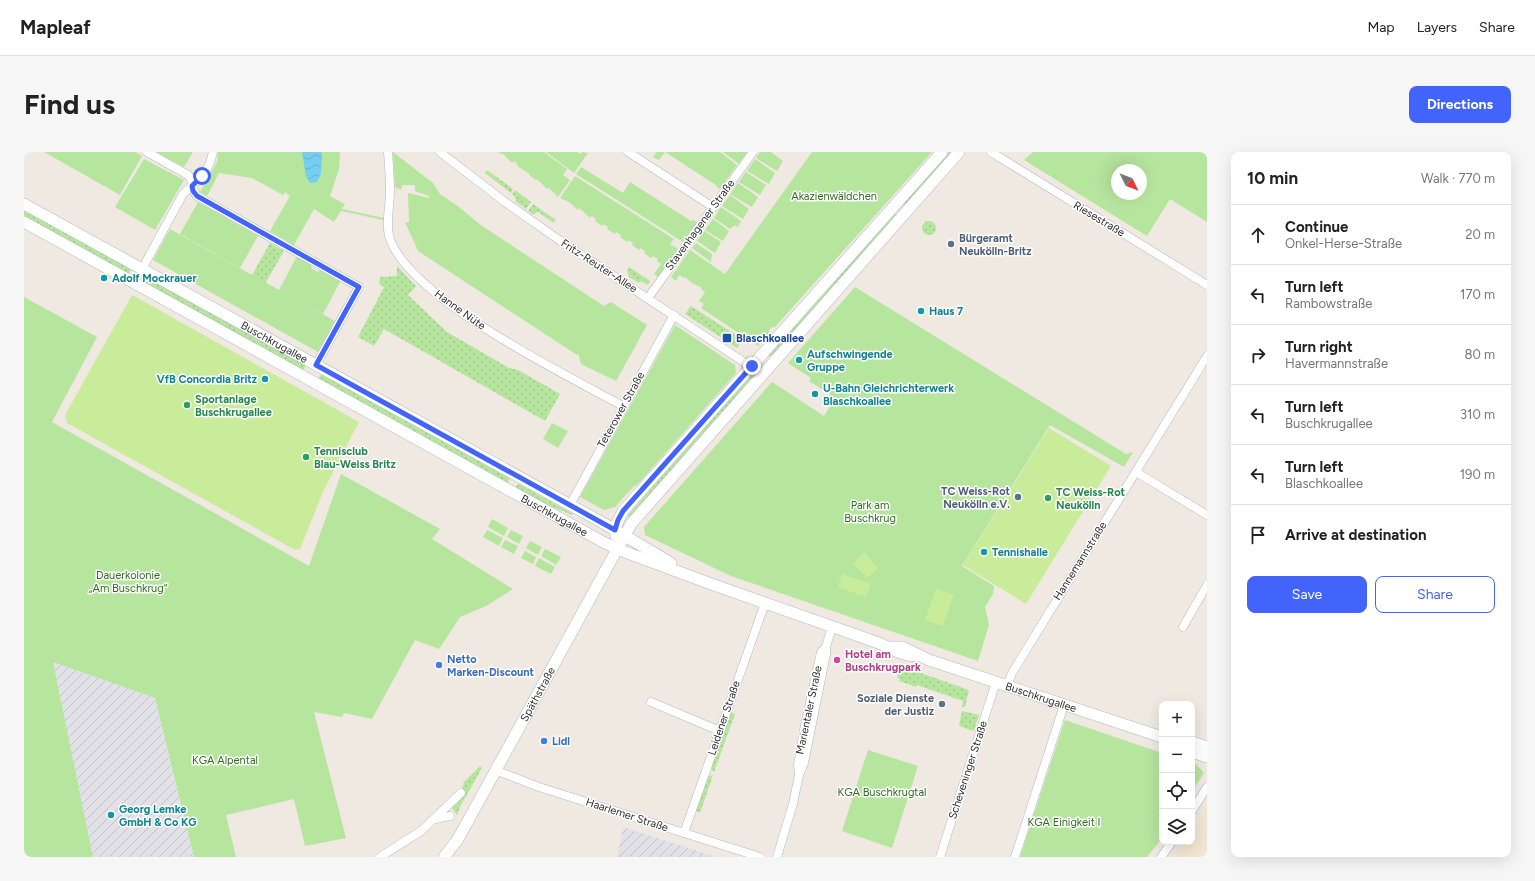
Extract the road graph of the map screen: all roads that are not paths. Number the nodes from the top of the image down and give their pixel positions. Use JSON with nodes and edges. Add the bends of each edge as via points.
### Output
{"nodes":[{"id":1,"x":147,"y":152,"type":"edge"},
{"id":2,"x":213,"y":152,"type":"edge"},
{"id":3,"x":388,"y":152,"type":"edge"},
{"id":4,"x":440,"y":152,"type":"edge"},
{"id":5,"x":628,"y":152,"type":"edge"},
{"id":6,"x":753,"y":152,"type":"edge"},
{"id":7,"x":942,"y":152,"type":"edge"},
{"id":8,"x":959,"y":152,"type":"edge"},
{"id":9,"x":991,"y":152,"type":"edge"},
{"id":10,"x":192,"y":186,"type":"junction"},
{"id":11,"x":24,"y":204,"type":"edge"},
{"id":12,"x":713,"y":207,"type":"junction"},
{"id":13,"x":24,"y":222,"type":"edge"},
{"id":14,"x":142,"y":269,"type":"junction"},
{"id":15,"x":134,"y":283,"type":"junction"},
{"id":16,"x":1207,"y":285,"type":"edge"},
{"id":17,"x":648,"y":298,"type":"junction"},
{"id":18,"x":674,"y":315,"type":"junction"},
{"id":19,"x":1207,"y":356,"type":"edge"},
{"id":20,"x":316,"y":365,"type":"junction"},
{"id":21,"x":752,"y":366,"type":"junction"},
{"id":22,"x":762,"y":374,"type":"junction"},
{"id":23,"x":308,"y":379,"type":"junction"},
{"id":24,"x":623,"y":406,"type":"junction"},
{"id":25,"x":1136,"y":472,"type":"junction"},
{"id":26,"x":518,"y":476,"type":"junction"},
{"id":27,"x":509,"y":490,"type":"junction"},
{"id":28,"x":570,"y":505,"type":"junction"},
{"id":29,"x":1207,"y":515,"type":"edge"},
{"id":30,"x":619,"y":533,"type":"junction"},
{"id":31,"x":617,"y":549,"type":"junction"},
{"id":32,"x":692,"y":576,"type":"junction"},
{"id":33,"x":1207,"y":585,"type":"edge"},
{"id":34,"x":764,"y":603,"type":"junction"},
{"id":35,"x":832,"y":627,"type":"junction"},
{"id":36,"x":1183,"y":627,"type":"dead end"},
{"id":37,"x":996,"y":682,"type":"junction"},
{"id":38,"x":1007,"y":686,"type":"junction"},
{"id":39,"x":651,"y":702,"type":"dead end"},
{"id":40,"x":1064,"y":705,"type":"junction"},
{"id":41,"x":720,"y":732,"type":"junction"},
{"id":42,"x":1159,"y":736,"type":"edge"},
{"id":43,"x":1195,"y":743,"type":"edge"},
{"id":44,"x":1207,"y":747,"type":"edge"},
{"id":45,"x":1195,"y":753,"type":"edge"},
{"id":46,"x":1207,"y":757,"type":"edge"},
{"id":47,"x":495,"y":770,"type":"junction"},
{"id":48,"x":1207,"y":787,"type":"edge"},
{"id":49,"x":461,"y":793,"type":"dead end"},
{"id":50,"x":1193,"y":809,"type":"edge"},
{"id":51,"x":450,"y":816,"type":"dead end"},
{"id":52,"x":434,"y":820,"type":"junction"},
{"id":53,"x":684,"y":833,"type":"junction"},
{"id":54,"x":458,"y":839,"type":"junction"},
{"id":55,"x":1170,"y":845,"type":"edge"},
{"id":56,"x":381,"y":857,"type":"edge"},
{"id":57,"x":444,"y":857,"type":"edge"},
{"id":58,"x":453,"y":857,"type":"edge"},
{"id":59,"x":760,"y":857,"type":"edge"},
{"id":60,"x":777,"y":857,"type":"edge"},
{"id":61,"x":940,"y":857,"type":"edge"},
{"id":62,"x":1015,"y":857,"type":"edge"},
{"id":63,"x":1161,"y":857,"type":"edge"}],
"edges":[{"from":1,"to":10,"type":"street","via":[[188,175]]},
{"from":2,"to":10,"type":"street","via":[[202,176]]},
{"from":3,"to":24,"type":"street","name":"Hanne Nüte","via":[[389,238],[411,270],[449,304],[477,324]]},
{"from":4,"to":17,"type":"street","name":"Fritz-Reuter-Allee","via":[[548,232]]},
{"from":5,"to":12,"type":"street"},
{"from":6,"to":12,"type":"street","name":"Stavenhagener Straße"},
{"from":7,"to":21,"type":"main road"},
{"from":8,"to":22,"type":"main road"},
{"from":9,"to":16,"type":"street","name":"Riesestraße"},
{"from":10,"to":14,"type":"street","via":[[183,194]]},
{"from":10,"to":20,"type":"street","via":[[197,196],[359,287]]},
{"from":11,"to":14,"type":"main road","name":"Buschkrugallee"},
{"from":12,"to":17,"type":"street","name":"Stavenhagener Straße"},
{"from":13,"to":15,"type":"main road","name":"Buschkrugallee"},
{"from":14,"to":15,"type":"main road"},
{"from":14,"to":20,"type":"main road","name":"Buschkrugallee"},
{"from":15,"to":23,"type":"main road","name":"Buschkrugallee"},
{"from":17,"to":18,"type":"street","name":"Fritz-Reuter-Allee"},
{"from":18,"to":21,"type":"street","name":"Fritz-Reuter-Allee"},
{"from":18,"to":24,"type":"street","name":"Teterower Straße"},
{"from":19,"to":25,"type":"street","name":"Hannemannstraße"},
{"from":20,"to":23,"type":"main road"},
{"from":20,"to":26,"type":"main road","name":"Buschkrugallee"},
{"from":21,"to":22,"type":"street","name":"Fritz-Reuter-Allee"},
{"from":21,"to":30,"type":"main road","via":[[623,511],[618,520]]},
{"from":22,"to":30,"type":"main road"},
{"from":23,"to":27,"type":"main road","name":"Buschkrugallee"},
{"from":24,"to":28,"type":"street","name":"Teterower Straße"},
{"from":25,"to":29,"type":"street"},
{"from":25,"to":38,"type":"street","name":"Hannemannstraße","via":[[1012,673]]},
{"from":26,"to":27,"type":"main road"},
{"from":26,"to":28,"type":"main road","name":"Buschkrugallee"},
{"from":27,"to":31,"type":"main road","name":"Buschkrugallee"},
{"from":28,"to":30,"type":"main road","name":"Buschkrugallee"},
{"from":30,"to":31,"type":"main road","name":"Späthstraße"},
{"from":30,"to":32,"type":"main road","name":"Buschkrugallee"},
{"from":31,"to":32,"type":"main road","name":"Buschkrugallee"},
{"from":31,"to":47,"type":"main road","name":"Späthstraße"},
{"from":32,"to":34,"type":"main road","name":"Buschkrugallee"},
{"from":33,"to":36,"type":"street"},
{"from":34,"to":35,"type":"main road","name":"Buschkrugallee"},
{"from":34,"to":41,"type":"street","name":"Leidener Straße"},
{"from":35,"to":37,"type":"main road","name":"Buschkrugallee","via":[[890,647],[906,656],[920,656]]},
{"from":35,"to":60,"type":"street","name":"Marientaler Straße","via":[[826,647],[821,652],[804,730],[793,804]]},
{"from":37,"to":38,"type":"main road","name":"Buschkrugallee"},
{"from":37,"to":61,"type":"street","name":"Scheveninger Straße"},
{"from":38,"to":40,"type":"main road","name":"Buschkrugallee"},
{"from":39,"to":41,"type":"street"},
{"from":40,"to":42,"type":"main road","name":"Buschkrugallee"},
{"from":40,"to":62,"type":"street"},
{"from":41,"to":53,"type":"street","name":"Leidener Straße"},
{"from":43,"to":44,"type":"main road"},
{"from":45,"to":46,"type":"main road"},
{"from":47,"to":53,"type":"street","name":"Haarlemer Straße","via":[[539,788]]},
{"from":47,"to":54,"type":"main road","name":"Späthstraße"},
{"from":48,"to":50,"type":"street"},
{"from":49,"to":52,"type":"street"},
{"from":51,"to":52,"type":"street"},
{"from":52,"to":56,"type":"street","via":[[409,840]]},
{"from":53,"to":59,"type":"street","name":"Haarlemer Straße"},
{"from":54,"to":57,"type":"main road","name":"Späthstraße"},
{"from":54,"to":58,"type":"main road","name":"Späthstraße"},
{"from":55,"to":63,"type":"street"}]}
